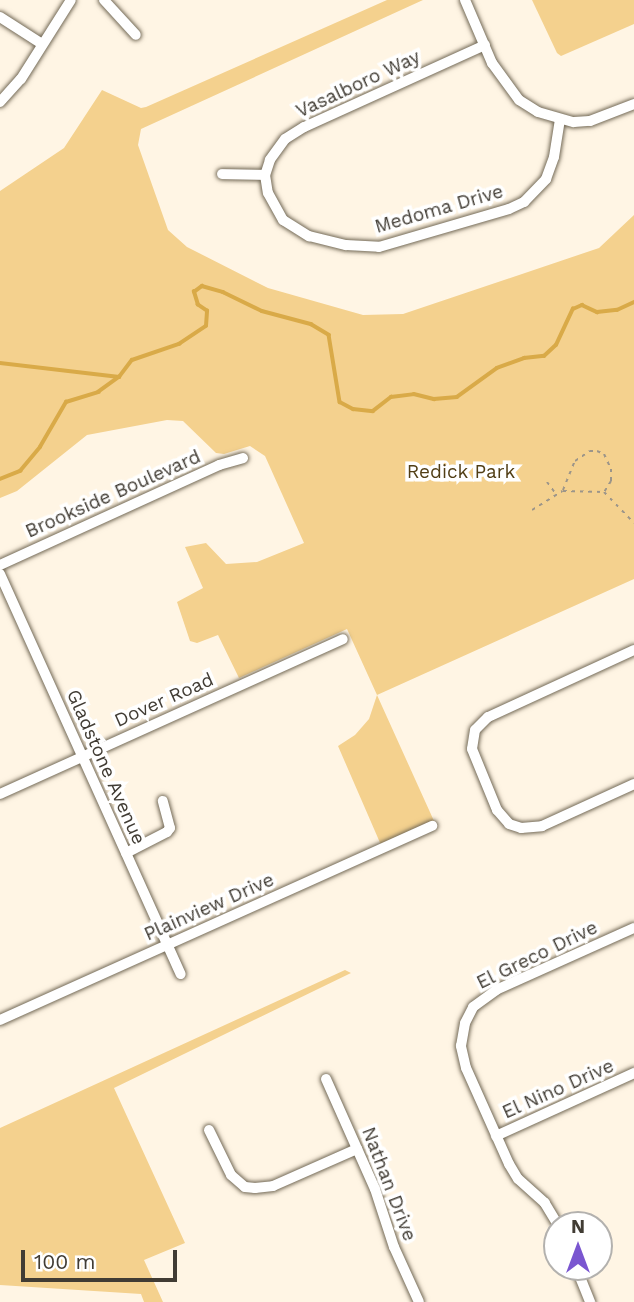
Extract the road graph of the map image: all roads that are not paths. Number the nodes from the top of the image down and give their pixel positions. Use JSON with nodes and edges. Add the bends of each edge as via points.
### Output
{"nodes":[{"id":1,"x":71,"y":0,"type":"edge"},
{"id":2,"x":104,"y":0,"type":"edge"},
{"id":3,"x":465,"y":0,"type":"edge"},
{"id":4,"x":0,"y":17,"type":"edge"},
{"id":5,"x":136,"y":35,"type":"dead end"},
{"id":6,"x":43,"y":44,"type":"junction"},
{"id":7,"x":485,"y":45,"type":"junction"},
{"id":8,"x":0,"y":102,"type":"edge"},
{"id":9,"x":634,"y":104,"type":"edge"},
{"id":10,"x":560,"y":120,"type":"junction"},
{"id":11,"x":222,"y":174,"type":"dead end"},
{"id":12,"x":265,"y":175,"type":"junction"},
{"id":13,"x":243,"y":458,"type":"dead end"},
{"id":14,"x":0,"y":565,"type":"edge"},
{"id":15,"x":0,"y":574,"type":"edge"},
{"id":16,"x":343,"y":639,"type":"dead end"},
{"id":17,"x":634,"y":650,"type":"edge"},
{"id":18,"x":82,"y":755,"type":"junction"},
{"id":19,"x":634,"y":783,"type":"edge"},
{"id":20,"x":0,"y":793,"type":"edge"},
{"id":21,"x":163,"y":801,"type":"dead end"},
{"id":22,"x":432,"y":826,"type":"dead end"},
{"id":23,"x":126,"y":853,"type":"junction"},
{"id":24,"x":634,"y":928,"type":"edge"},
{"id":25,"x":168,"y":944,"type":"junction"},
{"id":26,"x":181,"y":974,"type":"dead end"},
{"id":27,"x":0,"y":1020,"type":"edge"},
{"id":28,"x":634,"y":1073,"type":"edge"},
{"id":29,"x":326,"y":1079,"type":"dead end"},
{"id":30,"x":209,"y":1130,"type":"dead end"},
{"id":31,"x":496,"y":1136,"type":"junction"},
{"id":32,"x":357,"y":1149,"type":"junction"},
{"id":33,"x":550,"y":1211,"type":"edge"},
{"id":34,"x":582,"y":1281,"type":"edge"},
{"id":35,"x":419,"y":1302,"type":"edge"},
{"id":36,"x":590,"y":1302,"type":"edge"}],
"edges":[{"from":1,"to":6,"type":"street"},
{"from":2,"to":5,"type":"street"},
{"from":3,"to":7,"type":"street"},
{"from":4,"to":6,"type":"street"},
{"from":6,"to":8,"type":"street"},
{"from":7,"to":10,"type":"street","via":[[504,83],[519,100]]},
{"from":7,"to":12,"type":"street","name":"Vasalboro Way","via":[[304,127],[285,139]]},
{"from":9,"to":10,"type":"street","via":[[590,121]]},
{"from":10,"to":12,"type":"street","name":"Medoma Drive","via":[[546,178],[524,202],[391,244],[346,244],[291,227],[277,212]]},
{"from":11,"to":12,"type":"street"},
{"from":13,"to":14,"type":"street","name":"Brookside Boulevard"},
{"from":15,"to":18,"type":"street","name":"Gladstone Avenue"},
{"from":16,"to":18,"type":"street","name":"Dover Road"},
{"from":17,"to":19,"type":"street","via":[[497,712],[475,730],[474,759],[497,810],[515,827],[542,826]]},
{"from":18,"to":20,"type":"street","name":"Dover Road"},
{"from":18,"to":23,"type":"street","name":"Gladstone Avenue"},
{"from":21,"to":23,"type":"street","via":[[170,828]]},
{"from":22,"to":25,"type":"street","name":"Plainview Drive"},
{"from":23,"to":25,"type":"street","name":"Gladstone Avenue"},
{"from":24,"to":31,"type":"street","name":"El Greco Drive","via":[[496,990],[473,1007],[461,1046]]},
{"from":25,"to":26,"type":"street","name":"Gladstone Avenue"},
{"from":25,"to":27,"type":"street","name":"Plainview Drive"},
{"from":28,"to":31,"type":"street","name":"El Nino Drive"},
{"from":29,"to":32,"type":"street","name":"Nathan Drive"},
{"from":30,"to":32,"type":"street","via":[[231,1175],[255,1188],[273,1186]]},
{"from":31,"to":33,"type":"street","via":[[518,1179]]},
{"from":32,"to":35,"type":"street","name":"Nathan Drive"},
{"from":34,"to":36,"type":"street"}]}
